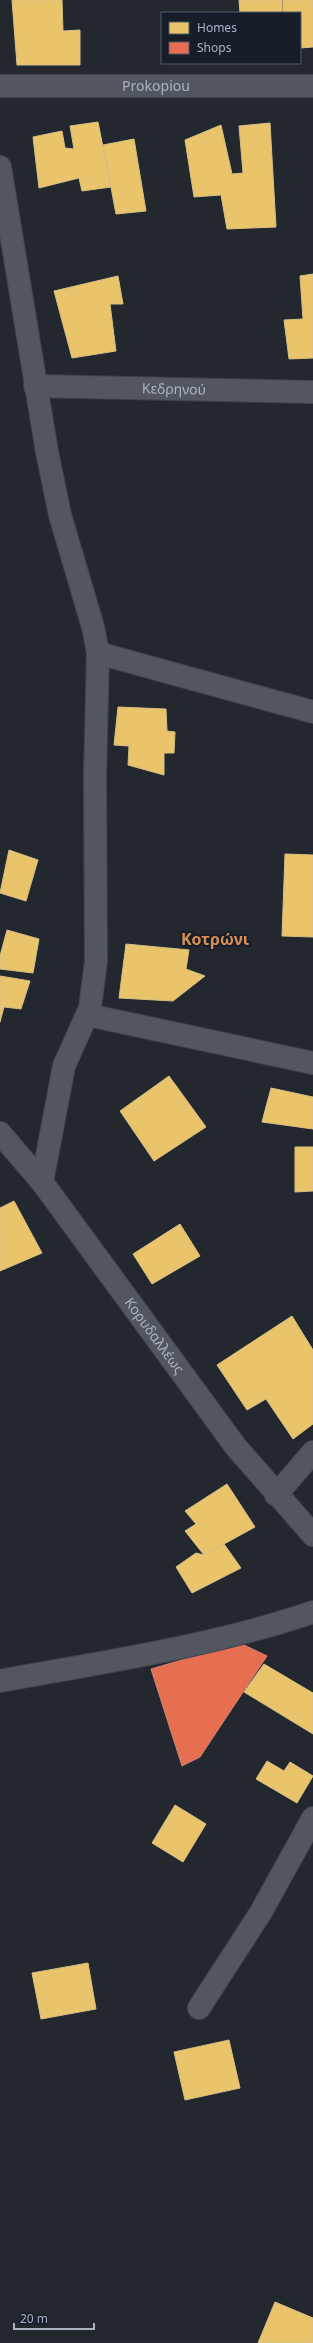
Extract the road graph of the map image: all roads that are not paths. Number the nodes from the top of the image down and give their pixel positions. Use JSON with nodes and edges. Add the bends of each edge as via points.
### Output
{"nodes":[{"id":1,"x":0,"y":86,"type":"edge"},
{"id":2,"x":313,"y":86,"type":"edge"},
{"id":3,"x":0,"y":167,"type":"edge"},
{"id":4,"x":35,"y":386,"type":"junction"},
{"id":5,"x":313,"y":392,"type":"edge"},
{"id":6,"x":98,"y":652,"type":"junction"},
{"id":7,"x":313,"y":712,"type":"edge"},
{"id":8,"x":88,"y":1015,"type":"junction"},
{"id":9,"x":313,"y":1063,"type":"edge"},
{"id":10,"x":0,"y":1133,"type":"edge"},
{"id":11,"x":42,"y":1182,"type":"junction"},
{"id":12,"x":313,"y":1452,"type":"edge"},
{"id":13,"x":276,"y":1495,"type":"junction"},
{"id":14,"x":313,"y":1535,"type":"edge"},
{"id":15,"x":313,"y":1612,"type":"edge"},
{"id":16,"x":0,"y":1681,"type":"edge"},
{"id":17,"x":313,"y":1818,"type":"edge"},
{"id":18,"x":199,"y":2008,"type":"dead end"}],
"edges":[{"from":1,"to":2,"type":"street","name":"Prokopiou"},
{"from":3,"to":4,"type":"street"},
{"from":4,"to":5,"type":"street","name":"Κεδρηνού"},
{"from":4,"to":6,"type":"street","via":[[60,515]]},
{"from":6,"to":7,"type":"street"},
{"from":6,"to":8,"type":"street","via":[[95,784],[96,961]]},
{"from":8,"to":9,"type":"street"},
{"from":8,"to":11,"type":"street","via":[[64,1066]]},
{"from":10,"to":11,"type":"street","name":"Κορυδαλλέως"},
{"from":11,"to":13,"type":"street","name":"Κορυδαλλέως","via":[[207,1409]]},
{"from":12,"to":13,"type":"street"},
{"from":13,"to":14,"type":"street","name":"Κορυδαλλέως"},
{"from":15,"to":16,"type":"street","via":[[168,1649]]},
{"from":17,"to":18,"type":"street","via":[[257,1918]]}]}
